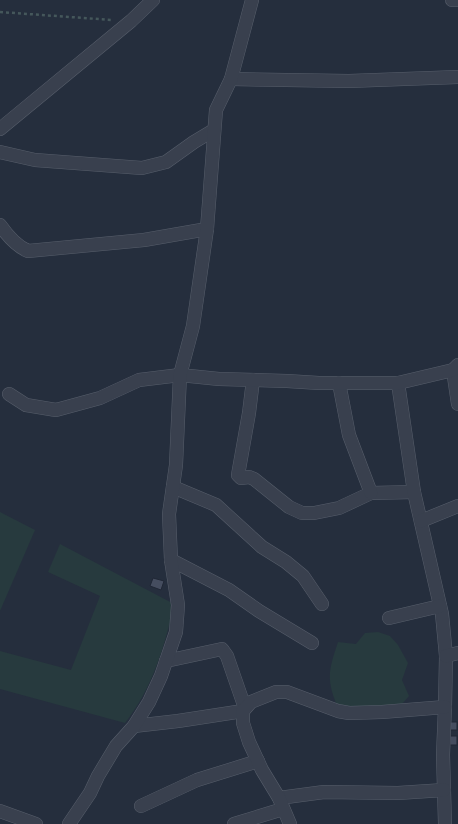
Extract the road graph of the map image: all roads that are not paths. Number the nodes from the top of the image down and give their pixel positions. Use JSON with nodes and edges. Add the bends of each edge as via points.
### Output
{"nodes":[{"id":1,"x":153,"y":0,"type":"edge"},
{"id":2,"x":252,"y":0,"type":"edge"},
{"id":3,"x":452,"y":0,"type":"edge"},
{"id":4,"x":458,"y":0,"type":"edge"},
{"id":5,"x":458,"y":77,"type":"edge"},
{"id":6,"x":231,"y":79,"type":"junction"},
{"id":7,"x":0,"y":129,"type":"edge"},
{"id":8,"x":214,"y":130,"type":"junction"},
{"id":9,"x":0,"y":152,"type":"edge"},
{"id":10,"x":0,"y":225,"type":"edge"},
{"id":11,"x":207,"y":229,"type":"junction"},
{"id":12,"x":455,"y":367,"type":"edge"},
{"id":13,"x":180,"y":375,"type":"junction"},
{"id":14,"x":253,"y":380,"type":"junction"},
{"id":15,"x":339,"y":383,"type":"junction"},
{"id":16,"x":398,"y":383,"type":"junction"},
{"id":17,"x":9,"y":394,"type":"dead end"},
{"id":18,"x":458,"y":404,"type":"edge"},
{"id":19,"x":173,"y":487,"type":"junction"},
{"id":20,"x":414,"y":492,"type":"junction"},
{"id":21,"x":371,"y":493,"type":"junction"},
{"id":22,"x":458,"y":506,"type":"edge"},
{"id":23,"x":421,"y":521,"type":"junction"},
{"id":24,"x":171,"y":560,"type":"junction"},
{"id":25,"x":322,"y":604,"type":"dead end"},
{"id":26,"x":440,"y":606,"type":"junction"},
{"id":27,"x":389,"y":618,"type":"dead end"},
{"id":28,"x":312,"y":643,"type":"dead end"},
{"id":29,"x":452,"y":654,"type":"edge"},
{"id":30,"x":166,"y":661,"type":"junction"},
{"id":31,"x":445,"y":707,"type":"junction"},
{"id":32,"x":244,"y":709,"type":"junction"},
{"id":33,"x":134,"y":726,"type":"junction"},
{"id":34,"x":258,"y":761,"type":"junction"},
{"id":35,"x":444,"y":790,"type":"junction"},
{"id":36,"x":281,"y":803,"type":"junction"},
{"id":37,"x":141,"y":806,"type":"dead end"},
{"id":38,"x":0,"y":811,"type":"edge"},
{"id":39,"x":71,"y":823,"type":"edge"},
{"id":40,"x":36,"y":824,"type":"edge"},
{"id":41,"x":234,"y":824,"type":"edge"},
{"id":42,"x":290,"y":824,"type":"edge"},
{"id":43,"x":445,"y":824,"type":"edge"}],
"edges":[{"from":1,"to":7,"type":"street"},
{"from":2,"to":6,"type":"street"},
{"from":3,"to":4,"type":"street"},
{"from":5,"to":6,"type":"street","via":[[349,81]]},
{"from":6,"to":8,"type":"street","via":[[216,110]]},
{"from":8,"to":9,"type":"street","via":[[166,162],[142,168],[35,160]]},
{"from":8,"to":11,"type":"street"},
{"from":10,"to":11,"type":"street","via":[[21,248],[28,250],[144,240]]},
{"from":11,"to":13,"type":"street","via":[[193,326]]},
{"from":12,"to":16,"type":"street"},
{"from":12,"to":18,"type":"street"},
{"from":13,"to":14,"type":"street"},
{"from":13,"to":17,"type":"street","via":[[139,380],[100,398],[56,410],[26,405]]},
{"from":13,"to":19,"type":"street"},
{"from":14,"to":15,"type":"street"},
{"from":14,"to":21,"type":"street","via":[[238,475],[241,478],[254,479],[289,507],[302,513],[339,508]]},
{"from":15,"to":16,"type":"street"},
{"from":15,"to":21,"type":"street","via":[[349,435]]},
{"from":16,"to":20,"type":"street"},
{"from":19,"to":24,"type":"street","via":[[169,514]]},
{"from":19,"to":25,"type":"street","via":[[216,505],[262,547],[303,576]]},
{"from":20,"to":21,"type":"street"},
{"from":20,"to":23,"type":"street"},
{"from":22,"to":23,"type":"street"},
{"from":23,"to":26,"type":"street"},
{"from":24,"to":28,"type":"street","via":[[229,590]]},
{"from":24,"to":30,"type":"street","via":[[178,605],[176,632]]},
{"from":26,"to":27,"type":"street"},
{"from":26,"to":29,"type":"street"},
{"from":29,"to":31,"type":"street"},
{"from":30,"to":32,"type":"street","via":[[222,649],[227,656]]},
{"from":30,"to":33,"type":"street","via":[[149,702]]},
{"from":31,"to":32,"type":"street","via":[[349,713],[338,712],[292,693],[276,692],[251,702]]},
{"from":31,"to":35,"type":"street"},
{"from":32,"to":33,"type":"street"},
{"from":32,"to":34,"type":"street","via":[[243,723]]},
{"from":33,"to":39,"type":"street","via":[[116,746]]},
{"from":34,"to":36,"type":"street"},
{"from":34,"to":37,"type":"street","via":[[197,780]]},
{"from":35,"to":36,"type":"street","via":[[398,793],[324,792]]},
{"from":35,"to":43,"type":"street"},
{"from":36,"to":41,"type":"street"},
{"from":36,"to":42,"type":"street"},
{"from":38,"to":40,"type":"street"}]}
